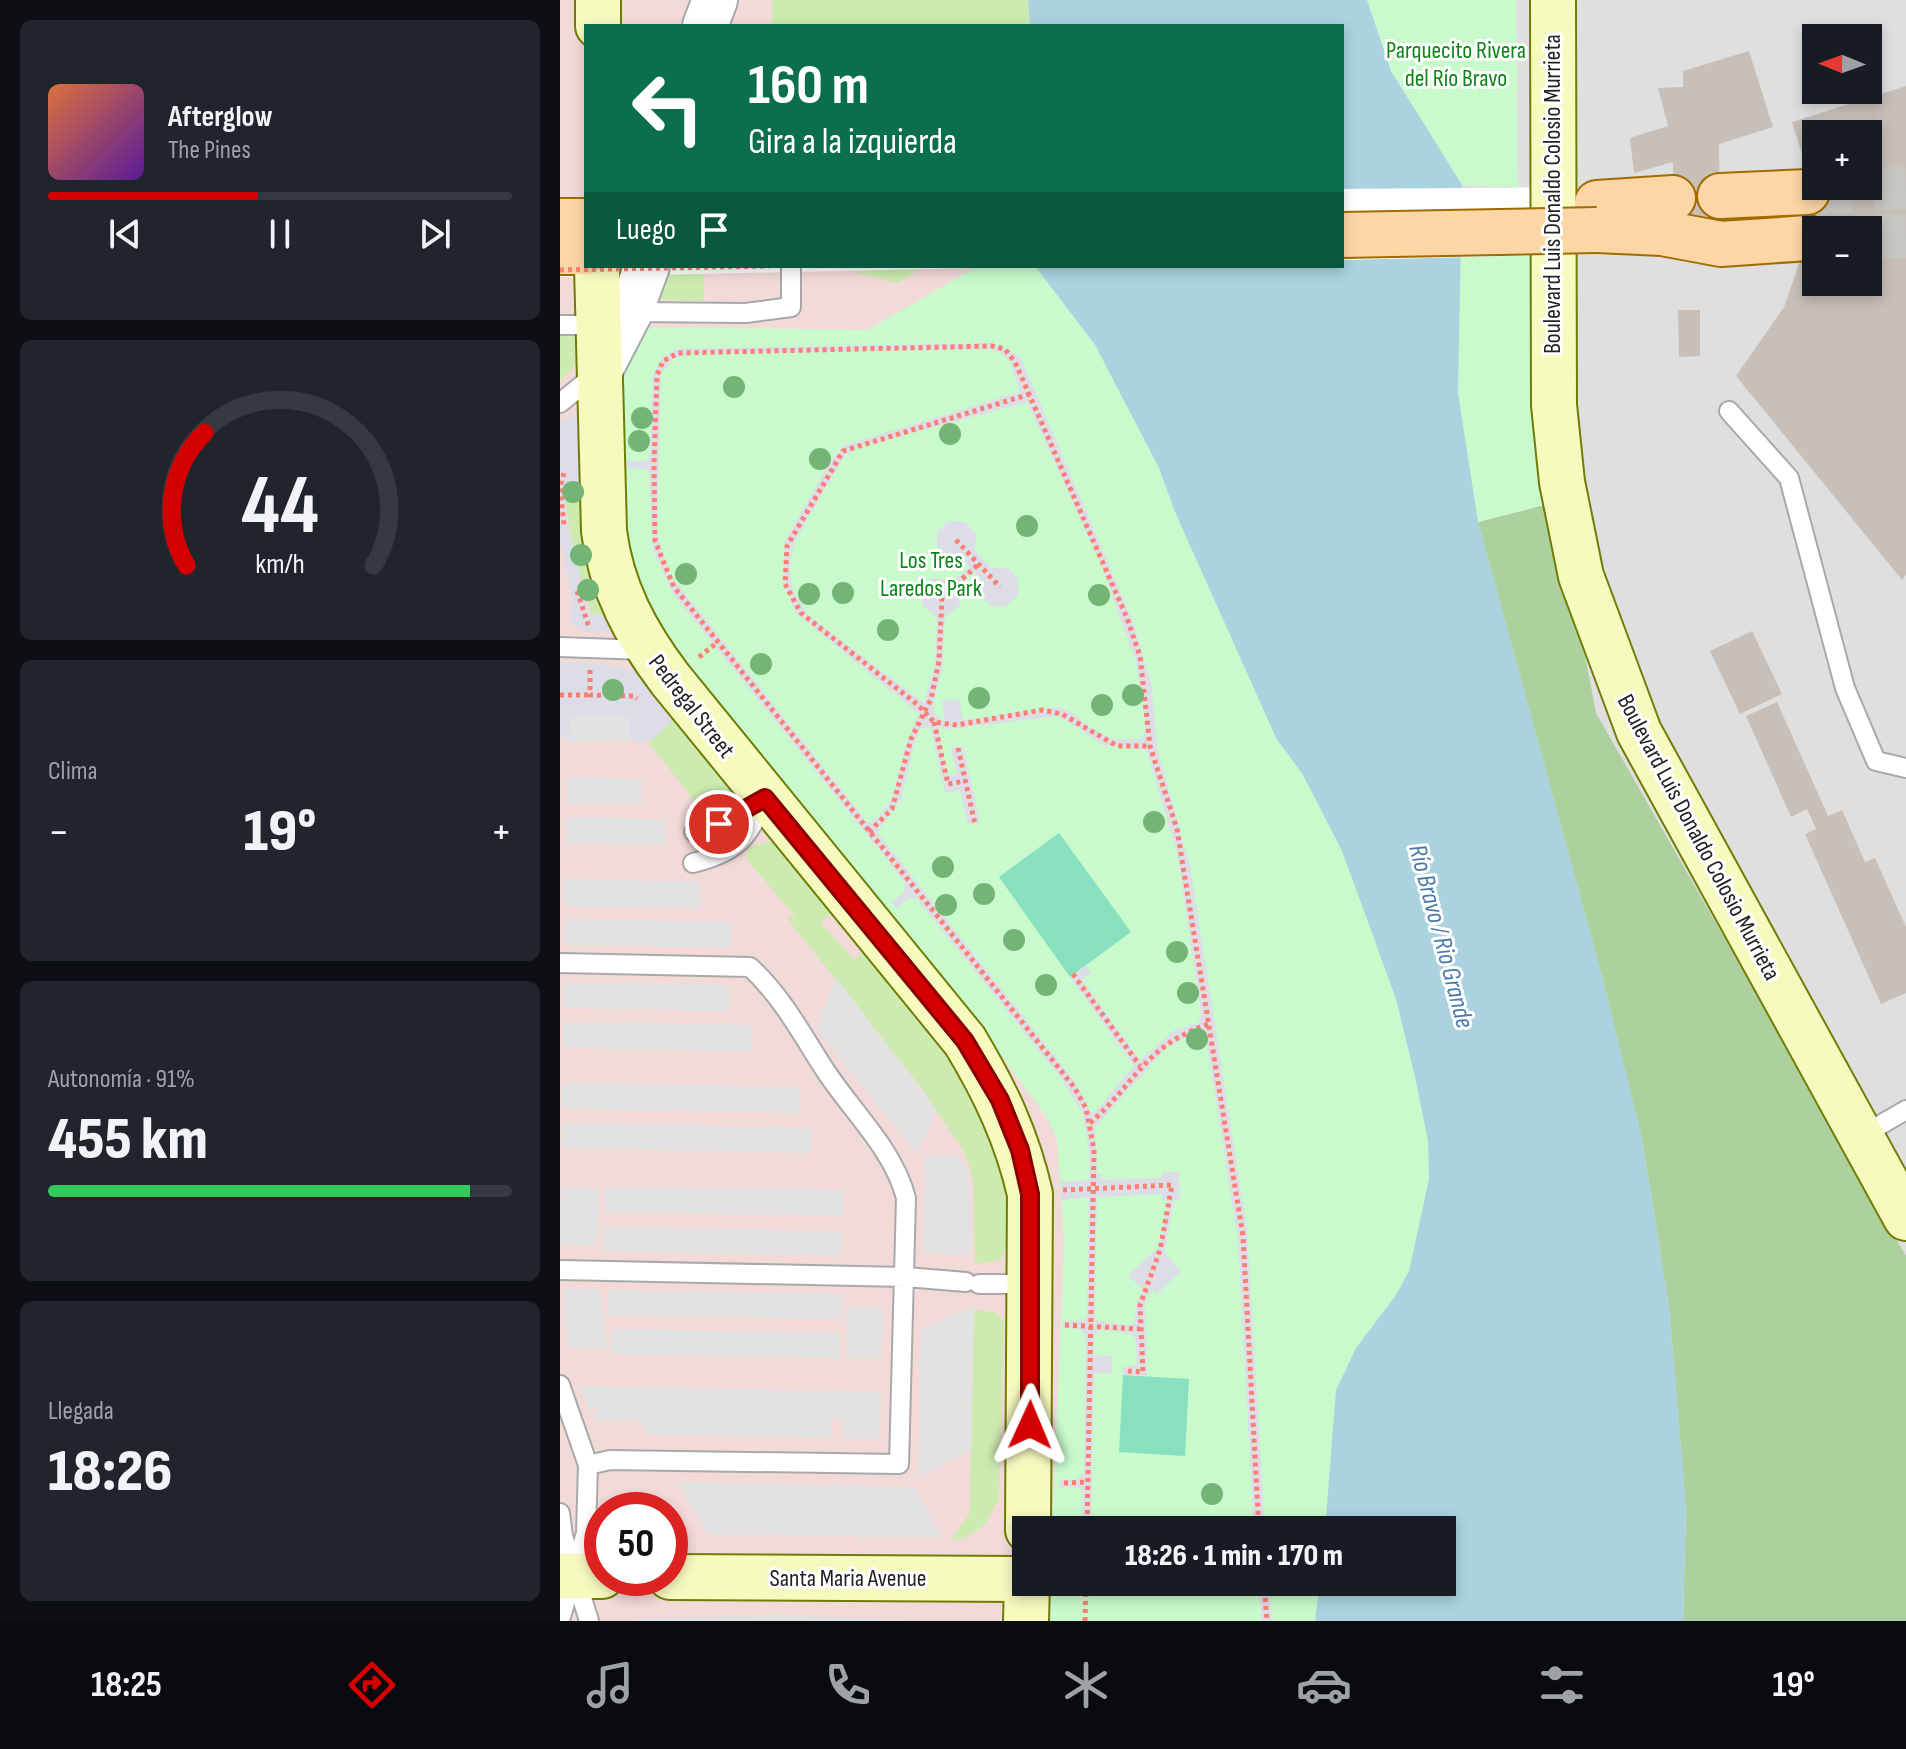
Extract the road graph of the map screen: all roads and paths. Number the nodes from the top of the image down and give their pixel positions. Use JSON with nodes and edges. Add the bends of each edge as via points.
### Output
{"nodes":[{"id":1,"x":598,"y":0,"type":"edge"},
{"id":2,"x":715,"y":0,"type":"edge"},
{"id":3,"x":1553,"y":0,"type":"edge"},
{"id":4,"x":598,"y":24,"type":"edge"},
{"id":5,"x":706,"y":24,"type":"edge"},
{"id":6,"x":1802,"y":192,"type":"tunnel mouth"},
{"id":7,"x":1720,"y":196,"type":"dead end"},
{"id":8,"x":1673,"y":198,"type":"dead end"},
{"id":9,"x":1344,"y":207,"type":"edge"},
{"id":10,"x":1597,"y":216,"type":"junction"},
{"id":11,"x":560,"y":221,"type":"edge"},
{"id":12,"x":584,"y":221,"type":"edge"},
{"id":13,"x":1344,"y":235,"type":"edge"},
{"id":14,"x":1802,"y":238,"type":"tunnel mouth"},
{"id":15,"x":560,"y":252,"type":"edge"},
{"id":16,"x":642,"y":268,"type":"edge"},
{"id":17,"x":755,"y":268,"type":"edge"},
{"id":18,"x":791,"y":268,"type":"edge"},
{"id":19,"x":590,"y":291,"type":"edge"},
{"id":20,"x":600,"y":370,"type":"junction"},
{"id":21,"x":1030,"y":394,"type":"junction"},
{"id":22,"x":560,"y":403,"type":"edge"},
{"id":23,"x":1729,"y":411,"type":"dead end"},
{"id":24,"x":956,"y":540,"type":"dead end"},
{"id":25,"x":979,"y":564,"type":"junction"},
{"id":26,"x":1000,"y":587,"type":"dead end"},
{"id":27,"x":560,"y":647,"type":"edge"},
{"id":28,"x":648,"y":650,"type":"junction"},
{"id":29,"x":590,"y":663,"type":"dead end"},
{"id":30,"x":560,"y":695,"type":"edge"},
{"id":31,"x":590,"y":695,"type":"junction"},
{"id":32,"x":640,"y":703,"type":"dead end"},
{"id":33,"x":926,"y":715,"type":"junction"},
{"id":34,"x":934,"y":722,"type":"junction"},
{"id":35,"x":1150,"y":746,"type":"junction"},
{"id":36,"x":958,"y":748,"type":"dead end"},
{"id":37,"x":1906,"y":768,"type":"edge"},
{"id":38,"x":965,"y":781,"type":"junction"},
{"id":39,"x":765,"y":798,"type":"junction"},
{"id":40,"x":975,"y":824,"type":"dead end"},
{"id":41,"x":694,"y":832,"type":"dead end"},
{"id":42,"x":869,"y":832,"type":"junction"},
{"id":43,"x":693,"y":863,"type":"dead end"},
{"id":44,"x":560,"y":963,"type":"edge"},
{"id":45,"x":1073,"y":974,"type":"dead end"},
{"id":46,"x":1209,"y":1024,"type":"junction"},
{"id":47,"x":1140,"y":1066,"type":"junction"},
{"id":48,"x":1906,"y":1110,"type":"edge"},
{"id":49,"x":1090,"y":1123,"type":"junction"},
{"id":50,"x":1861,"y":1136,"type":"junction"},
{"id":51,"x":1093,"y":1188,"type":"junction"},
{"id":52,"x":1030,"y":1194,"type":"junction"},
{"id":53,"x":1906,"y":1218,"type":"edge"},
{"id":54,"x":560,"y":1270,"type":"edge"},
{"id":55,"x":906,"y":1277,"type":"junction"},
{"id":56,"x":1031,"y":1284,"type":"junction"},
{"id":57,"x":1063,"y":1325,"type":"dead end"},
{"id":58,"x":1091,"y":1325,"type":"junction"},
{"id":59,"x":1140,"y":1329,"type":"junction"},
{"id":60,"x":1128,"y":1371,"type":"dead end"},
{"id":61,"x":560,"y":1385,"type":"edge"},
{"id":62,"x":588,"y":1465,"type":"junction"},
{"id":63,"x":1087,"y":1482,"type":"junction"},
{"id":64,"x":1059,"y":1483,"type":"dead end"},
{"id":65,"x":560,"y":1513,"type":"edge"},
{"id":66,"x":1028,"y":1516,"type":"edge"},
{"id":67,"x":1087,"y":1516,"type":"edge"},
{"id":68,"x":1258,"y":1516,"type":"edge"},
{"id":69,"x":579,"y":1576,"type":"edge"},
{"id":70,"x":688,"y":1577,"type":"edge"},
{"id":71,"x":1012,"y":1580,"type":"edge"},
{"id":72,"x":1026,"y":1596,"type":"edge"},
{"id":73,"x":1086,"y":1596,"type":"edge"},
{"id":74,"x":1265,"y":1596,"type":"edge"},
{"id":75,"x":560,"y":1620,"type":"edge"},
{"id":76,"x":574,"y":1621,"type":"edge"},
{"id":77,"x":589,"y":1621,"type":"edge"},
{"id":78,"x":1026,"y":1621,"type":"edge"},
{"id":79,"x":1085,"y":1621,"type":"edge"},
{"id":80,"x":1267,"y":1621,"type":"edge"}],
"edges":[{"from":1,"to":4,"type":"main road"},
{"from":2,"to":5,"type":"street"},
{"from":3,"to":50,"type":"main road","name":"Boulevard Luis Donaldo Colosio Murrieta","via":[[1554,405],[1562,482],[1581,576],[1639,732]]},
{"from":6,"to":7,"type":"main road"},
{"from":8,"to":10,"type":"main road"},
{"from":9,"to":10,"type":"main road"},
{"from":10,"to":13,"type":"main road","bridge":true},
{"from":10,"to":14,"type":"main road","via":[[1721,244]]},
{"from":11,"to":12,"type":"main road"},
{"from":15,"to":19,"type":"main road"},
{"from":16,"to":19,"type":"street"},
{"from":17,"to":19,"type":"path","bridge":true},
{"from":18,"to":19,"type":"lane","via":[[791,307],[746,313]]},
{"from":19,"to":20,"type":"main road","name":"Pedregal Street"},
{"from":20,"to":22,"type":"lane"},
{"from":20,"to":28,"type":"main road","name":"Pedregal Street","via":[[608,559],[621,601]]},
{"from":21,"to":33,"type":"path","via":[[850,446],[836,459],[787,546],[785,584],[801,613]]},
{"from":21,"to":35,"type":"path","via":[[1140,656]]},
{"from":21,"to":42,"type":"path","via":[[1005,349],[992,346],[694,350],[663,361],[657,375],[653,523],[668,577]]},
{"from":23,"to":37,"type":"lane","via":[[1789,478],[1845,688],[1867,746],[1876,761]]},
{"from":24,"to":25,"type":"path"},
{"from":25,"to":26,"type":"path"},
{"from":25,"to":33,"type":"path","via":[[942,597],[939,661]]},
{"from":27,"to":28,"type":"lane"},
{"from":28,"to":39,"type":"main road","name":"Pedregal Street"},
{"from":29,"to":31,"type":"path"},
{"from":30,"to":31,"type":"path"},
{"from":31,"to":32,"type":"path","via":[[634,696]]},
{"from":33,"to":34,"type":"path"},
{"from":33,"to":42,"type":"path","via":[[911,739],[892,809]]},
{"from":34,"to":35,"type":"path","via":[[957,725],[1042,710],[1062,714],[1117,746]]},
{"from":34,"to":38,"type":"path","via":[[948,784]]},
{"from":35,"to":46,"type":"path","via":[[1177,829]]},
{"from":36,"to":38,"type":"path"},
{"from":38,"to":40,"type":"path"},
{"from":39,"to":41,"type":"lane","via":[[707,831]]},
{"from":39,"to":43,"type":"lane","via":[[750,834],[717,857]]},
{"from":39,"to":52,"type":"main road","name":"Pedregal Street","via":[[965,1041],[1000,1100]]},
{"from":42,"to":49,"type":"path","via":[[1074,1087]]},
{"from":44,"to":55,"type":"lane","via":[[750,967],[758,974],[774,989],[900,1172],[906,1198]]},
{"from":45,"to":47,"type":"path"},
{"from":46,"to":47,"type":"path","via":[[1181,1034]]},
{"from":46,"to":68,"type":"path","via":[[1243,1236]]},
{"from":47,"to":49,"type":"path"},
{"from":48,"to":50,"type":"lane"},
{"from":49,"to":51,"type":"path"},
{"from":50,"to":53,"type":"main road","name":"Boulevard Luis Donaldo Colosio Murrieta"},
{"from":51,"to":52,"type":"path"},
{"from":51,"to":58,"type":"path"},
{"from":51,"to":59,"type":"path","via":[[1172,1185],[1160,1250],[1140,1305]]},
{"from":52,"to":56,"type":"main road","name":"Pedregal Street"},
{"from":54,"to":55,"type":"lane"},
{"from":55,"to":56,"type":"lane"},
{"from":55,"to":62,"type":"lane","via":[[899,1464],[610,1460]]},
{"from":56,"to":66,"type":"main road","name":"Pedregal Street"},
{"from":57,"to":58,"type":"path"},
{"from":58,"to":59,"type":"path"},
{"from":58,"to":63,"type":"path"},
{"from":59,"to":60,"type":"path","via":[[1143,1372]]},
{"from":61,"to":62,"type":"lane"},
{"from":62,"to":69,"type":"lane"},
{"from":63,"to":64,"type":"path"},
{"from":63,"to":67,"type":"path"},
{"from":65,"to":69,"type":"lane"},
{"from":69,"to":75,"type":"lane"},
{"from":69,"to":76,"type":"lane"},
{"from":69,"to":77,"type":"lane"},
{"from":70,"to":71,"type":"main road","name":"Santa Maria Avenue"},
{"from":72,"to":78,"type":"main road"},
{"from":73,"to":79,"type":"path"},
{"from":74,"to":80,"type":"path"}]}
